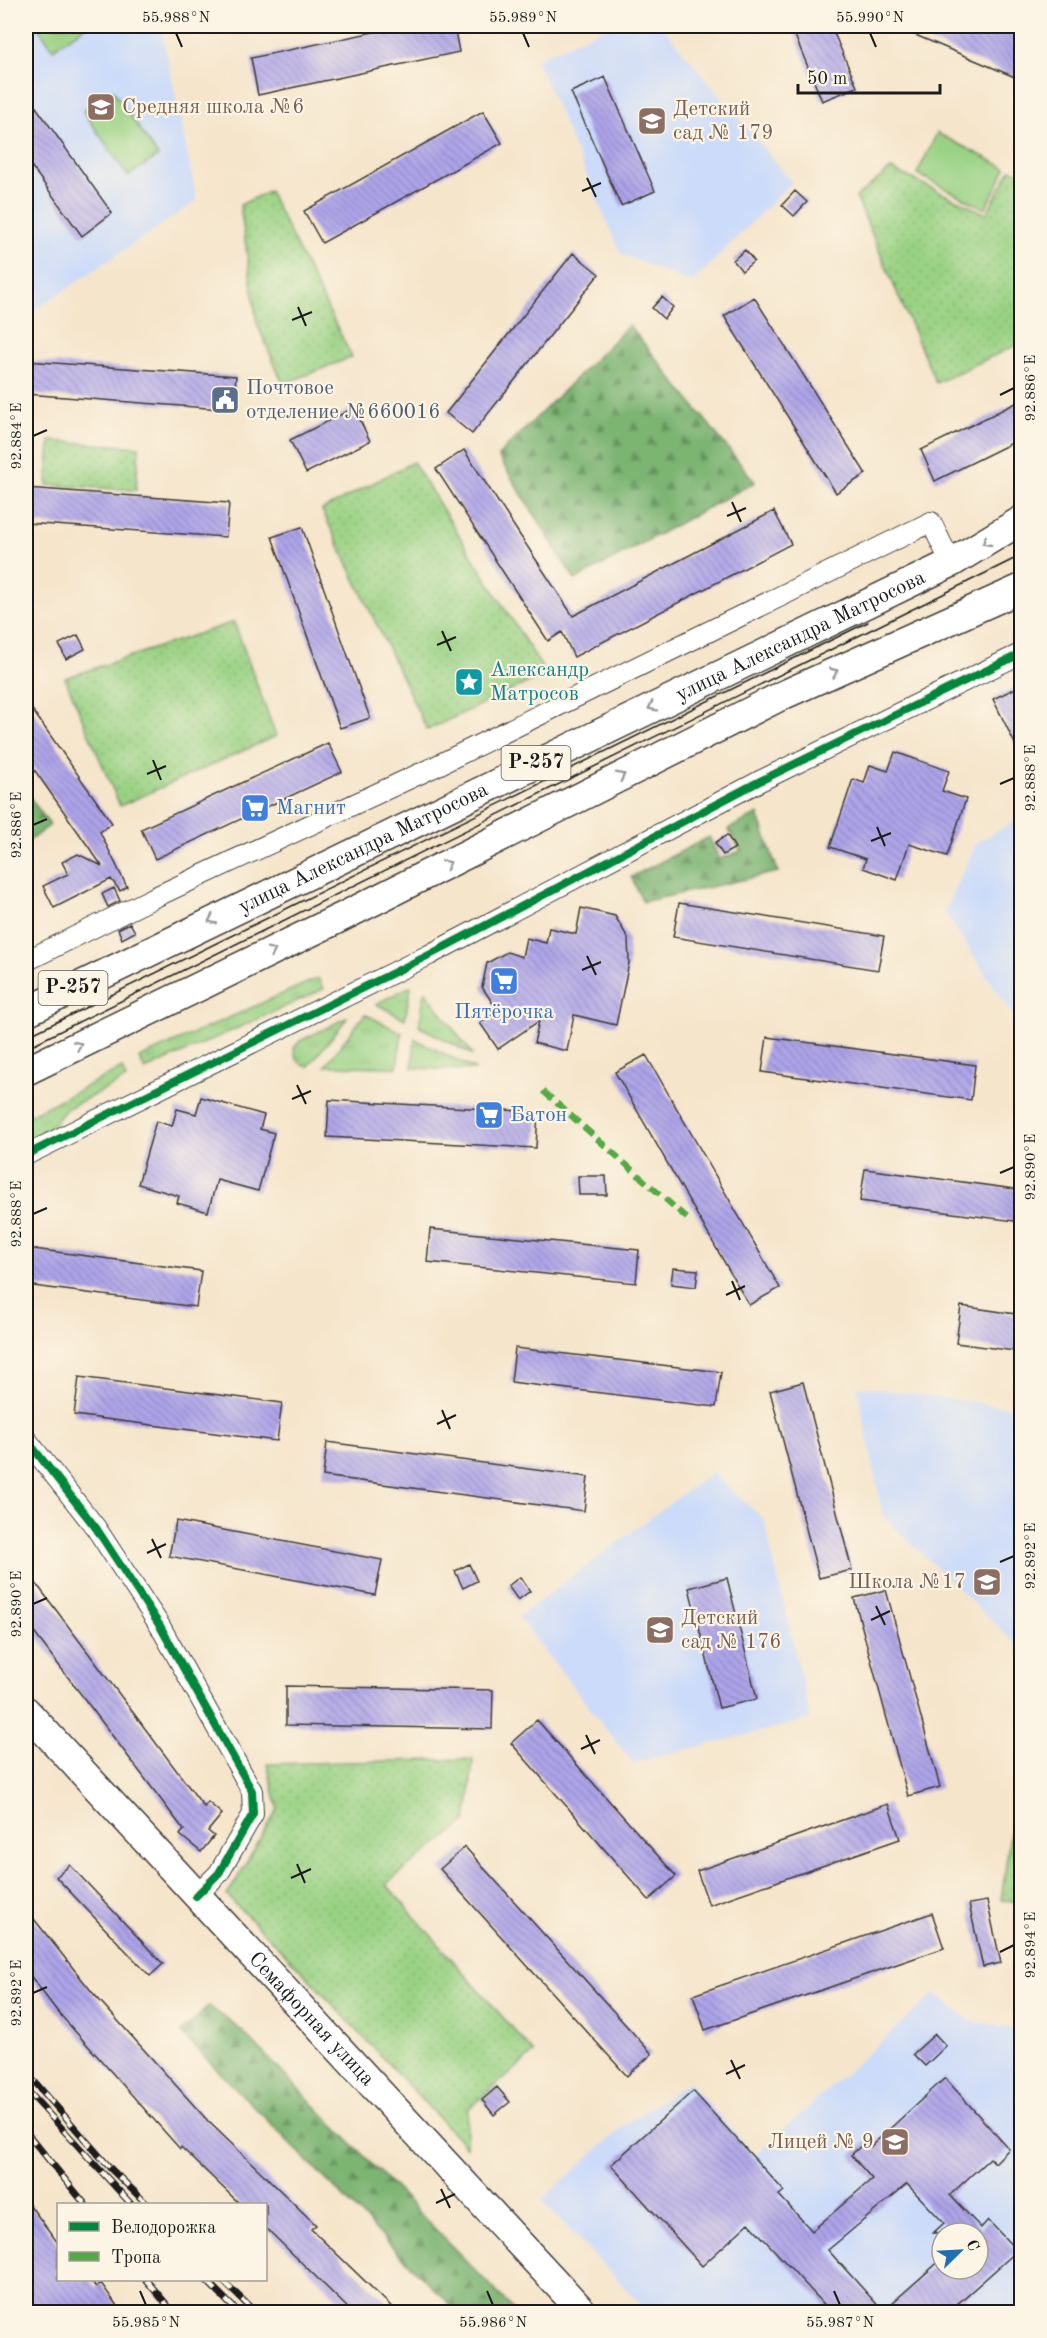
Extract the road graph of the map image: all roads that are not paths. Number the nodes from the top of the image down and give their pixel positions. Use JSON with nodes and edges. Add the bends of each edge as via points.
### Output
{"nodes":[{"id":1,"x":1022,"y":520,"type":"edge"},
{"id":2,"x":951,"y":563,"type":"junction"},
{"id":3,"x":1022,"y":588,"type":"edge"},
{"id":4,"x":1022,"y":653,"type":"edge"},
{"id":5,"x":26,"y":961,"type":"edge"},
{"id":6,"x":26,"y":1012,"type":"edge"},
{"id":7,"x":26,"y":1071,"type":"edge"},
{"id":8,"x":26,"y":1155,"type":"edge"},
{"id":9,"x":26,"y":1439,"type":"edge"},
{"id":10,"x":30,"y":1714,"type":"edge"},
{"id":11,"x":196,"y":1896,"type":"junction"},
{"id":12,"x":584,"y":2313,"type":"edge"}],
"edges":[{"from":1,"to":2,"type":"highway","name":"улица Александра Матросова","number":"Р-257","one_way":true},
{"from":2,"to":5,"type":"street","via":[[932,522],[434,767]]},
{"from":2,"to":6,"type":"highway","name":"улица Александра Матросова","number":"Р-257","one_way":true},
{"from":7,"to":3,"type":"highway","number":"Р-257","one_way":true,"via":[[781,696]]},
{"from":4,"to":8,"type":"street","via":[[749,786],[429,955]]},
{"from":9,"to":11,"type":"street","via":[[74,1498],[160,1626],[252,1791],[253,1814],[219,1873]]},
{"from":10,"to":11,"type":"highway","name":"Семафорная улица"},
{"from":11,"to":12,"type":"highway","name":"Семафорная улица"}]}
